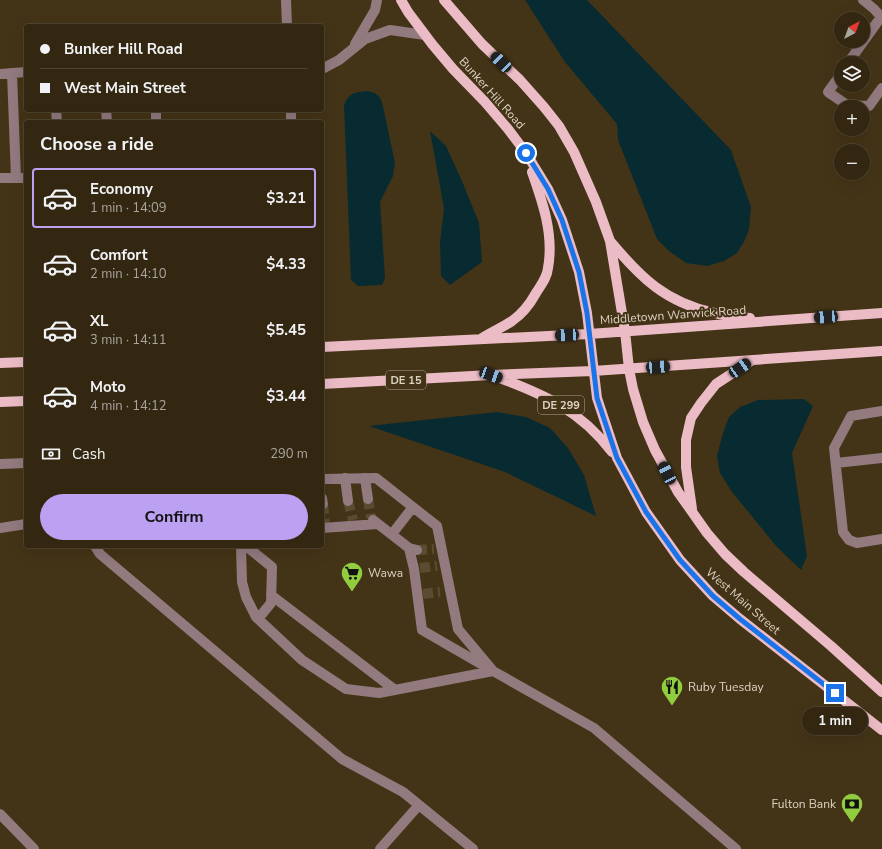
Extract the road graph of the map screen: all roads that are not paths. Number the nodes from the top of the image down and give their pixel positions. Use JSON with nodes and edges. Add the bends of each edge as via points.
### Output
{"nodes":[{"id":1,"x":286,"y":0,"type":"edge"},
{"id":2,"x":377,"y":0,"type":"edge"},
{"id":3,"x":401,"y":0,"type":"edge"},
{"id":4,"x":444,"y":0,"type":"edge"},
{"id":5,"x":863,"y":0,"type":"edge"},
{"id":6,"x":881,"y":18,"type":"edge"},
{"id":7,"x":287,"y":24,"type":"edge"},
{"id":8,"x":425,"y":35,"type":"junction"},
{"id":9,"x":350,"y":50,"type":"junction"},
{"id":10,"x":853,"y":56,"type":"edge"},
{"id":11,"x":324,"y":68,"type":"edge"},
{"id":12,"x":24,"y":72,"type":"edge"},
{"id":13,"x":12,"y":73,"type":"junction"},
{"id":14,"x":0,"y":74,"type":"edge"},
{"id":15,"x":834,"y":84,"type":"edge"},
{"id":16,"x":882,"y":88,"type":"edge"},
{"id":17,"x":526,"y":153,"type":"junction"},
{"id":18,"x":0,"y":178,"type":"edge"},
{"id":19,"x":21,"y":178,"type":"edge"},
{"id":20,"x":610,"y":241,"type":"junction"},
{"id":21,"x":882,"y":313,"type":"edge"},
{"id":22,"x":770,"y":321,"type":"junction"},
{"id":23,"x":625,"y":331,"type":"junction"},
{"id":24,"x":589,"y":334,"type":"junction"},
{"id":25,"x":479,"y":339,"type":"junction"},
{"id":26,"x":324,"y":347,"type":"edge"},
{"id":27,"x":882,"y":351,"type":"edge"},
{"id":28,"x":752,"y":360,"type":"junction"},
{"id":29,"x":24,"y":362,"type":"edge"},
{"id":30,"x":0,"y":363,"type":"edge"},
{"id":31,"x":629,"y":368,"type":"junction"},
{"id":32,"x":593,"y":371,"type":"junction"},
{"id":33,"x":491,"y":375,"type":"junction"},
{"id":34,"x":324,"y":384,"type":"edge"},
{"id":35,"x":24,"y":401,"type":"edge"},
{"id":36,"x":0,"y":402,"type":"edge"},
{"id":37,"x":882,"y":411,"type":"edge"},
{"id":38,"x":617,"y":458,"type":"junction"},
{"id":39,"x":882,"y":458,"type":"edge"},
{"id":40,"x":24,"y":463,"type":"edge"},
{"id":41,"x":836,"y":463,"type":"junction"},
{"id":42,"x":0,"y":464,"type":"edge"},
{"id":43,"x":345,"y":478,"type":"junction"},
{"id":44,"x":365,"y":478,"type":"junction"},
{"id":45,"x":324,"y":479,"type":"edge"},
{"id":46,"x":368,"y":499,"type":"tunnel mouth"},
{"id":47,"x":348,"y":501,"type":"tunnel mouth"},
{"id":48,"x":413,"y":507,"type":"junction"},
{"id":49,"x":692,"y":513,"type":"junction"},
{"id":50,"x":24,"y":524,"type":"edge"},
{"id":51,"x":324,"y":526,"type":"edge"},
{"id":52,"x":0,"y":528,"type":"edge"},
{"id":53,"x":392,"y":534,"type":"junction"},
{"id":54,"x":882,"y":539,"type":"edge"},
{"id":55,"x":96,"y":548,"type":"edge"},
{"id":56,"x":241,"y":548,"type":"edge"},
{"id":57,"x":248,"y":548,"type":"edge"},
{"id":58,"x":451,"y":591,"type":"junction"},
{"id":59,"x":440,"y":592,"type":"tunnel mouth"},
{"id":60,"x":272,"y":595,"type":"junction"},
{"id":61,"x":258,"y":619,"type":"junction"},
{"id":62,"x":493,"y":671,"type":"junction"},
{"id":63,"x":395,"y":690,"type":"junction"},
{"id":64,"x":882,"y":692,"type":"edge"},
{"id":65,"x":882,"y":730,"type":"edge"},
{"id":66,"x":419,"y":805,"type":"junction"},
{"id":67,"x":2,"y":819,"type":"edge"},
{"id":68,"x":34,"y":849,"type":"edge"},
{"id":69,"x":380,"y":849,"type":"edge"},
{"id":70,"x":473,"y":849,"type":"edge"},
{"id":71,"x":736,"y":849,"type":"edge"}],
"edges":[{"from":1,"to":7,"type":"street"},
{"from":2,"to":9,"type":"street","via":[[375,10]]},
{"from":3,"to":8,"type":"main road","name":"Bunker Hill Road"},
{"from":4,"to":20,"type":"main road","via":[[482,44],[520,80],[559,126],[574,152]]},
{"from":5,"to":6,"type":"street"},
{"from":6,"to":10,"type":"street"},
{"from":8,"to":9,"type":"street","via":[[390,30],[365,39]]},
{"from":8,"to":17,"type":"main road","name":"Bunker Hill Road","via":[[485,102]]},
{"from":9,"to":11,"type":"street"},
{"from":12,"to":13,"type":"street"},
{"from":13,"to":14,"type":"street"},
{"from":13,"to":19,"type":"street"},
{"from":15,"to":16,"type":"street","via":[[828,92],[847,105],[869,106]]},
{"from":17,"to":24,"type":"main road","name":"Bunker Hill Road","via":[[548,189],[562,220],[579,272]]},
{"from":17,"to":25,"type":"main road","via":[[548,224],[548,269],[545,280],[523,311],[513,320]]},
{"from":18,"to":19,"type":"street"},
{"from":20,"to":22,"type":"main road","via":[[638,273],[670,297],[714,313]]},
{"from":20,"to":23,"type":"main road"},
{"from":21,"to":22,"type":"main road","name":"Middletown Warwick Road"},
{"from":22,"to":23,"type":"main road","name":"Middletown Warwick Road"},
{"from":23,"to":24,"type":"main road","name":"Middletown Warwick Road"},
{"from":23,"to":31,"type":"main road","name":"West Main Street"},
{"from":24,"to":25,"type":"main road","name":"Middletown Warwick Road"},
{"from":24,"to":32,"type":"main road","name":"Bunker Hill Road"},
{"from":25,"to":26,"type":"main road","name":"Middletown Warwick Road"},
{"from":27,"to":28,"type":"main road"},
{"from":28,"to":31,"type":"main road"},
{"from":28,"to":49,"type":"main road","via":[[716,384],[691,418],[686,440],[686,467]]},
{"from":29,"to":30,"type":"main road"},
{"from":31,"to":32,"type":"main road","number":"DE 15"},
{"from":31,"to":49,"type":"main road","name":"West Main Street","via":[[643,422],[652,443]]},
{"from":32,"to":33,"type":"main road","number":"DE 15"},
{"from":32,"to":38,"type":"main road","name":"West Main Street","via":[[597,398]]},
{"from":33,"to":34,"type":"main road","number":"DE 15"},
{"from":33,"to":38,"type":"main road","number":"DE 299","via":[[547,397],[568,409],[580,417]]},
{"from":35,"to":36,"type":"main road"},
{"from":37,"to":41,"type":"street","via":[[850,416],[834,448]]},
{"from":38,"to":65,"type":"main road","name":"West Main Street","number":"DE 299","via":[[646,512],[697,580],[740,619]]},
{"from":39,"to":41,"type":"street"},
{"from":40,"to":42,"type":"street"},
{"from":41,"to":54,"type":"street","via":[[843,532],[849,540],[857,542]]},
{"from":43,"to":44,"type":"street"},
{"from":43,"to":45,"type":"street"},
{"from":43,"to":47,"type":"street"},
{"from":44,"to":46,"type":"street"},
{"from":44,"to":48,"type":"street","via":[[376,478]]},
{"from":48,"to":53,"type":"street"},
{"from":48,"to":58,"type":"street","via":[[437,526],[441,565]]},
{"from":49,"to":64,"type":"main road","name":"West Main Street","via":[[744,572]]},
{"from":50,"to":52,"type":"street"},
{"from":51,"to":53,"type":"street","via":[[375,521]]},
{"from":53,"to":62,"type":"street","via":[[413,549],[422,630]]},
{"from":55,"to":66,"type":"street","via":[[100,554],[342,759],[403,792]]},
{"from":56,"to":61,"type":"street","via":[[242,582],[246,597]]},
{"from":57,"to":60,"type":"street","via":[[272,568]]},
{"from":58,"to":59,"type":"street"},
{"from":58,"to":62,"type":"street","via":[[458,629]]},
{"from":60,"to":61,"type":"street","via":[[271,603]]},
{"from":60,"to":63,"type":"street"},
{"from":61,"to":63,"type":"street","via":[[302,660],[346,689],[379,693]]},
{"from":62,"to":63,"type":"street"},
{"from":62,"to":71,"type":"street","via":[[594,728]]},
{"from":66,"to":69,"type":"street"},
{"from":66,"to":70,"type":"street"},
{"from":67,"to":68,"type":"street"}]}
